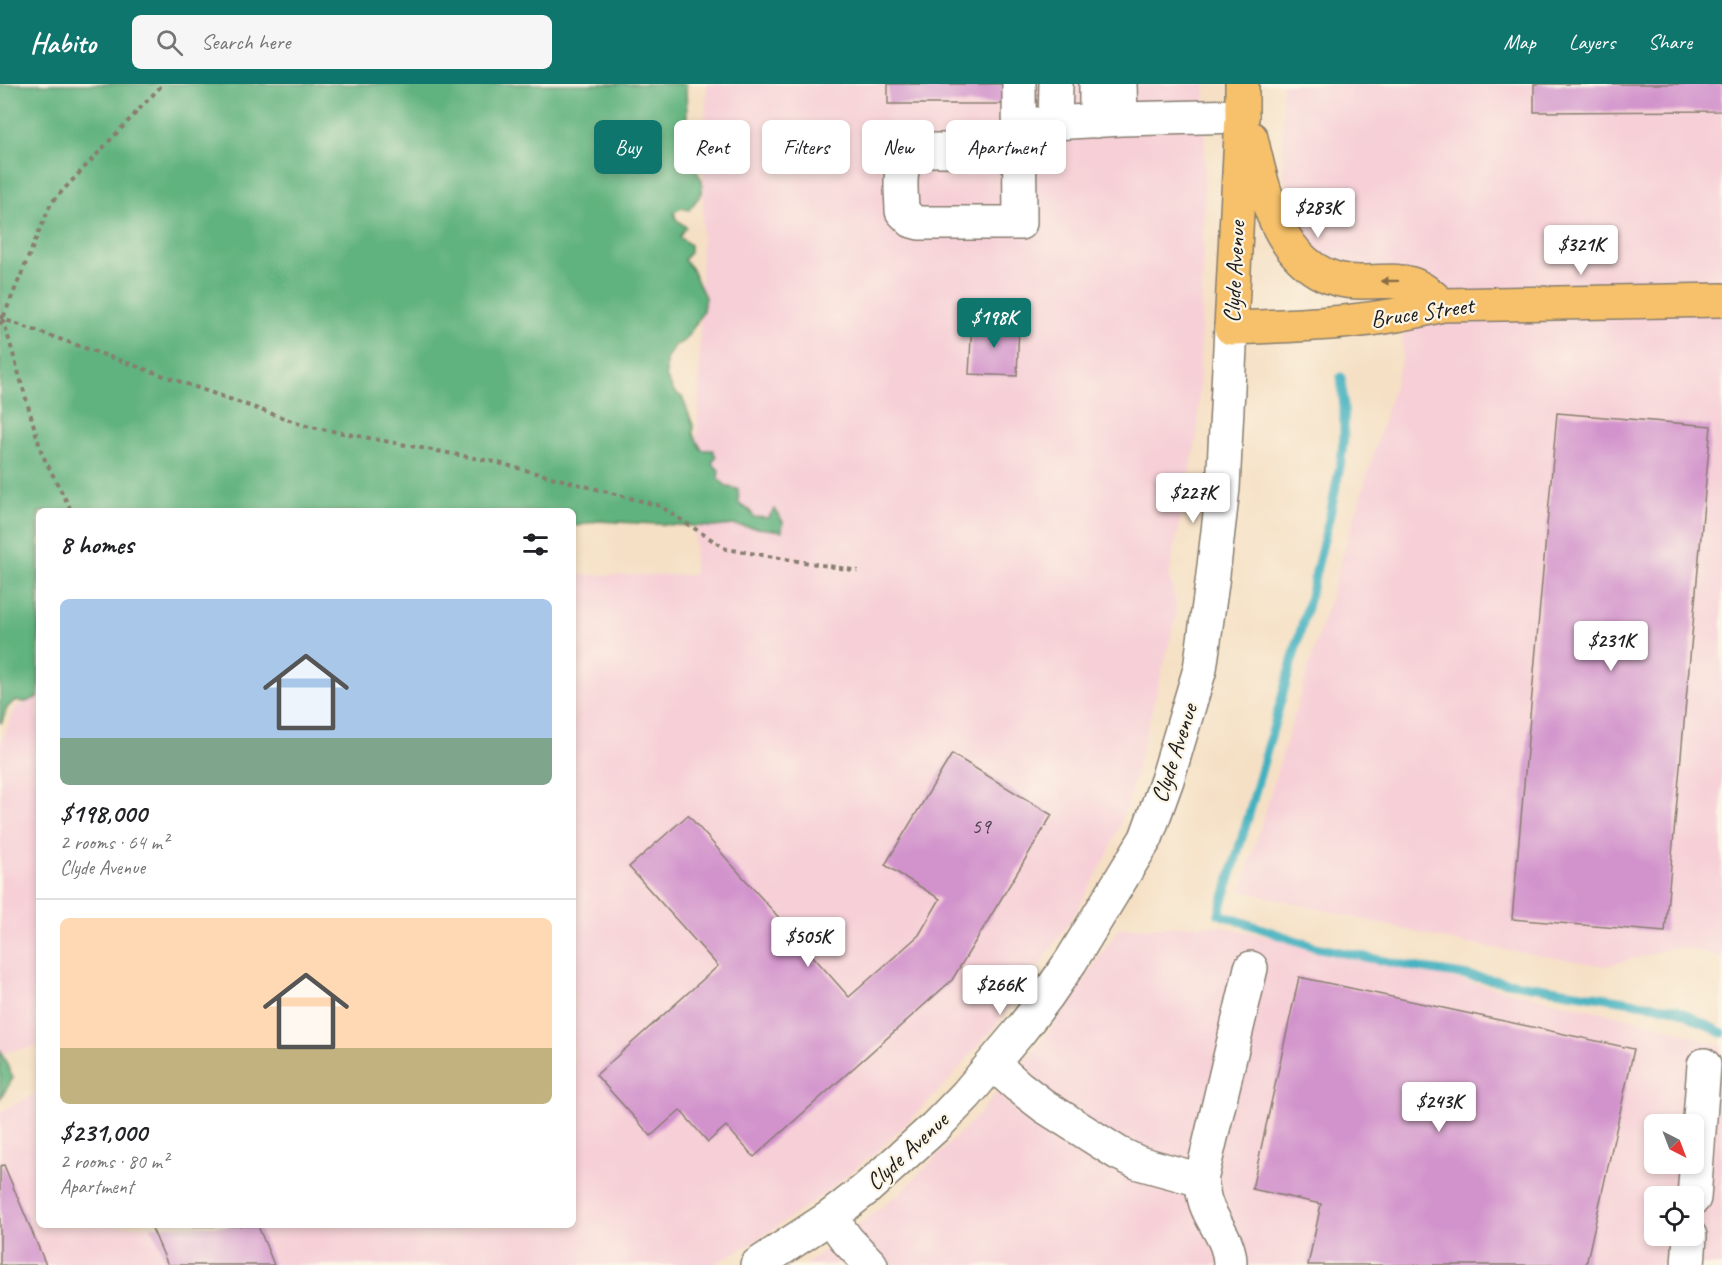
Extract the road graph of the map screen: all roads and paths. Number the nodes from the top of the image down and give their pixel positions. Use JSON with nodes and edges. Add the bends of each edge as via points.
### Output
{"nodes":[{"id":1,"x":164,"y":84,"type":"edge"},
{"id":2,"x":1019,"y":84,"type":"edge"},
{"id":3,"x":1056,"y":84,"type":"edge"},
{"id":4,"x":1096,"y":84,"type":"edge"},
{"id":5,"x":1120,"y":84,"type":"edge"},
{"id":6,"x":1242,"y":101,"type":"edge"},
{"id":7,"x":1019,"y":120,"type":"edge"},
{"id":8,"x":1056,"y":120,"type":"edge"},
{"id":9,"x":1108,"y":120,"type":"junction"},
{"id":10,"x":1066,"y":122,"type":"edge"},
{"id":11,"x":1722,"y":300,"type":"edge"},
{"id":12,"x":1442,"y":305,"type":"junction"},
{"id":13,"x":2,"y":317,"type":"edge"},
{"id":14,"x":0,"y":325,"type":"edge"},
{"id":15,"x":1231,"y":328,"type":"junction"},
{"id":16,"x":70,"y":508,"type":"edge"},
{"id":17,"x":858,"y":571,"type":"dead end"},
{"id":18,"x":1251,"y":968,"type":"dead end"},
{"id":19,"x":993,"y":1064,"type":"junction"},
{"id":20,"x":1704,"y":1065,"type":"dead end"},
{"id":21,"x":1201,"y":1180,"type":"junction"},
{"id":22,"x":1695,"y":1186,"type":"edge"},
{"id":23,"x":830,"y":1217,"type":"junction"},
{"id":24,"x":1689,"y":1246,"type":"edge"},
{"id":25,"x":765,"y":1263,"type":"edge"},
{"id":26,"x":871,"y":1265,"type":"edge"},
{"id":27,"x":1230,"y":1265,"type":"edge"},
{"id":28,"x":1688,"y":1265,"type":"edge"}],
"edges":[{"from":1,"to":13,"type":"path","via":[[51,204]]},
{"from":2,"to":7,"type":"street"},
{"from":3,"to":8,"type":"street"},
{"from":4,"to":9,"type":"street"},
{"from":5,"to":9,"type":"street"},
{"from":6,"to":9,"type":"street"},
{"from":12,"to":6,"type":"main road","one_way":true,"via":[[1416,285],[1403,281],[1342,280],[1313,268],[1301,258],[1273,218]]},
{"from":6,"to":15,"type":"main road","name":"Clyde Avenue"},
{"from":9,"to":10,"type":"street"},
{"from":11,"to":12,"type":"main road","name":"Bruce Street"},
{"from":12,"to":15,"type":"main road","name":"Bruce Street","via":[[1376,319]]},
{"from":13,"to":14,"type":"path"},
{"from":13,"to":16,"type":"path","via":[[42,454]]},
{"from":13,"to":17,"type":"path","via":[[306,426],[495,462],[660,506],[726,549]]},
{"from":15,"to":19,"type":"street","name":"Clyde Avenue","via":[[1223,488],[1200,669],[1167,780],[1146,838],[1083,941],[1047,996]]},
{"from":18,"to":21,"type":"street"},
{"from":19,"to":21,"type":"street","via":[[1044,1106],[1119,1153],[1147,1166]]},
{"from":19,"to":23,"type":"street","name":"Clyde Avenue","via":[[909,1151]]},
{"from":20,"to":22,"type":"street"},
{"from":21,"to":27,"type":"street","via":[[1206,1204],[1225,1242]]},
{"from":23,"to":25,"type":"street","name":"Clyde Avenue"},
{"from":23,"to":26,"type":"street"},
{"from":24,"to":28,"type":"street"}]}
